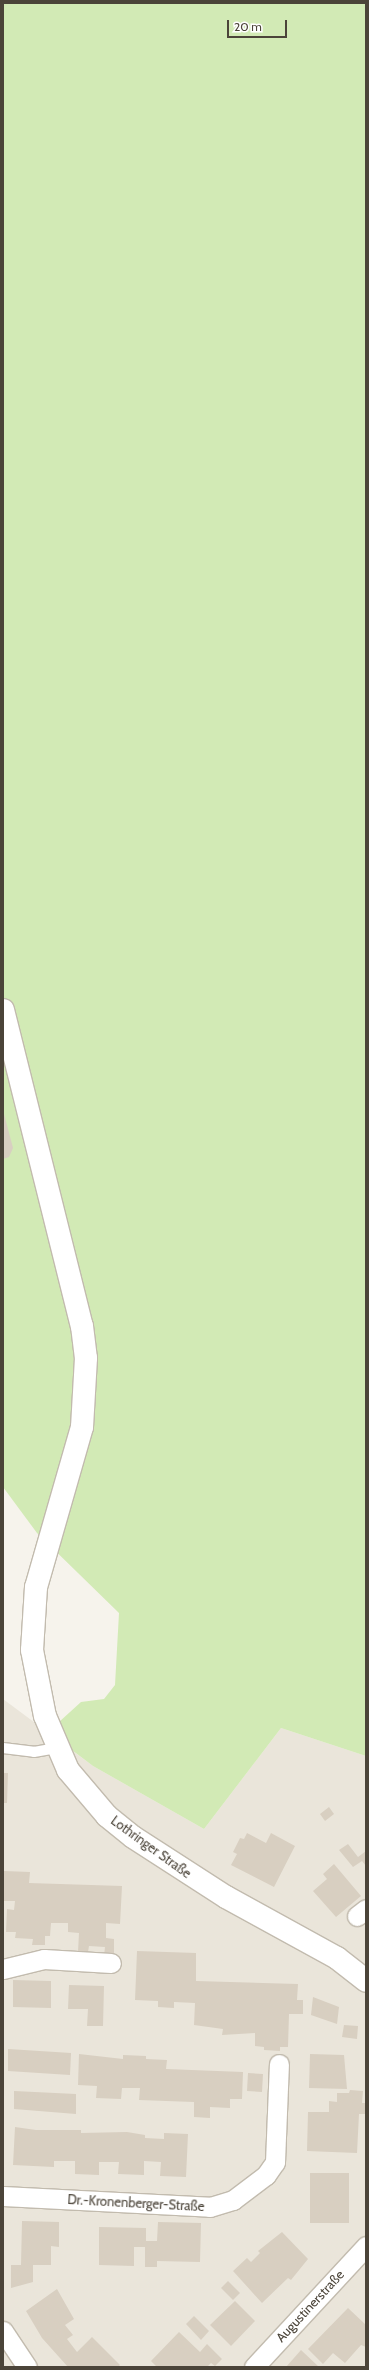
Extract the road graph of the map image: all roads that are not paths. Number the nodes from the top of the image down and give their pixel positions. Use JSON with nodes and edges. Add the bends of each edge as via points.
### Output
{"nodes":[{"id":1,"x":3,"y":1010,"type":"edge"},
{"id":2,"x":3,"y":1748,"type":"edge"},
{"id":3,"x":57,"y":1748,"type":"junction"},
{"id":4,"x":111,"y":1963,"type":"dead end"},
{"id":5,"x":3,"y":1969,"type":"edge"},
{"id":6,"x":366,"y":1980,"type":"edge"},
{"id":7,"x":279,"y":2064,"type":"dead end"},
{"id":8,"x":3,"y":2196,"type":"edge"},
{"id":9,"x":366,"y":2246,"type":"edge"},
{"id":10,"x":3,"y":2331,"type":"edge"},
{"id":11,"x":27,"y":2367,"type":"edge"},
{"id":12,"x":254,"y":2367,"type":"edge"}],
"edges":[{"from":1,"to":3,"type":"street","name":"Lothringer Straße","via":[[82,1326],[86,1358],[82,1427],[36,1587],[32,1650],[44,1716]]},
{"from":2,"to":3,"type":"lane","via":[[34,1752]]},
{"from":3,"to":6,"type":"street","name":"Lothringer Straße","via":[[68,1770],[89,1797],[133,1837],[226,1897],[337,1958]]},
{"from":4,"to":5,"type":"street","via":[[44,1959]]},
{"from":7,"to":8,"type":"street","name":"Dr.-Kronenberger-Straße","via":[[274,2162],[266,2175],[233,2200],[210,2207]]},
{"from":9,"to":12,"type":"street","name":"Augustinerstraße"},
{"from":10,"to":11,"type":"street"}]}
